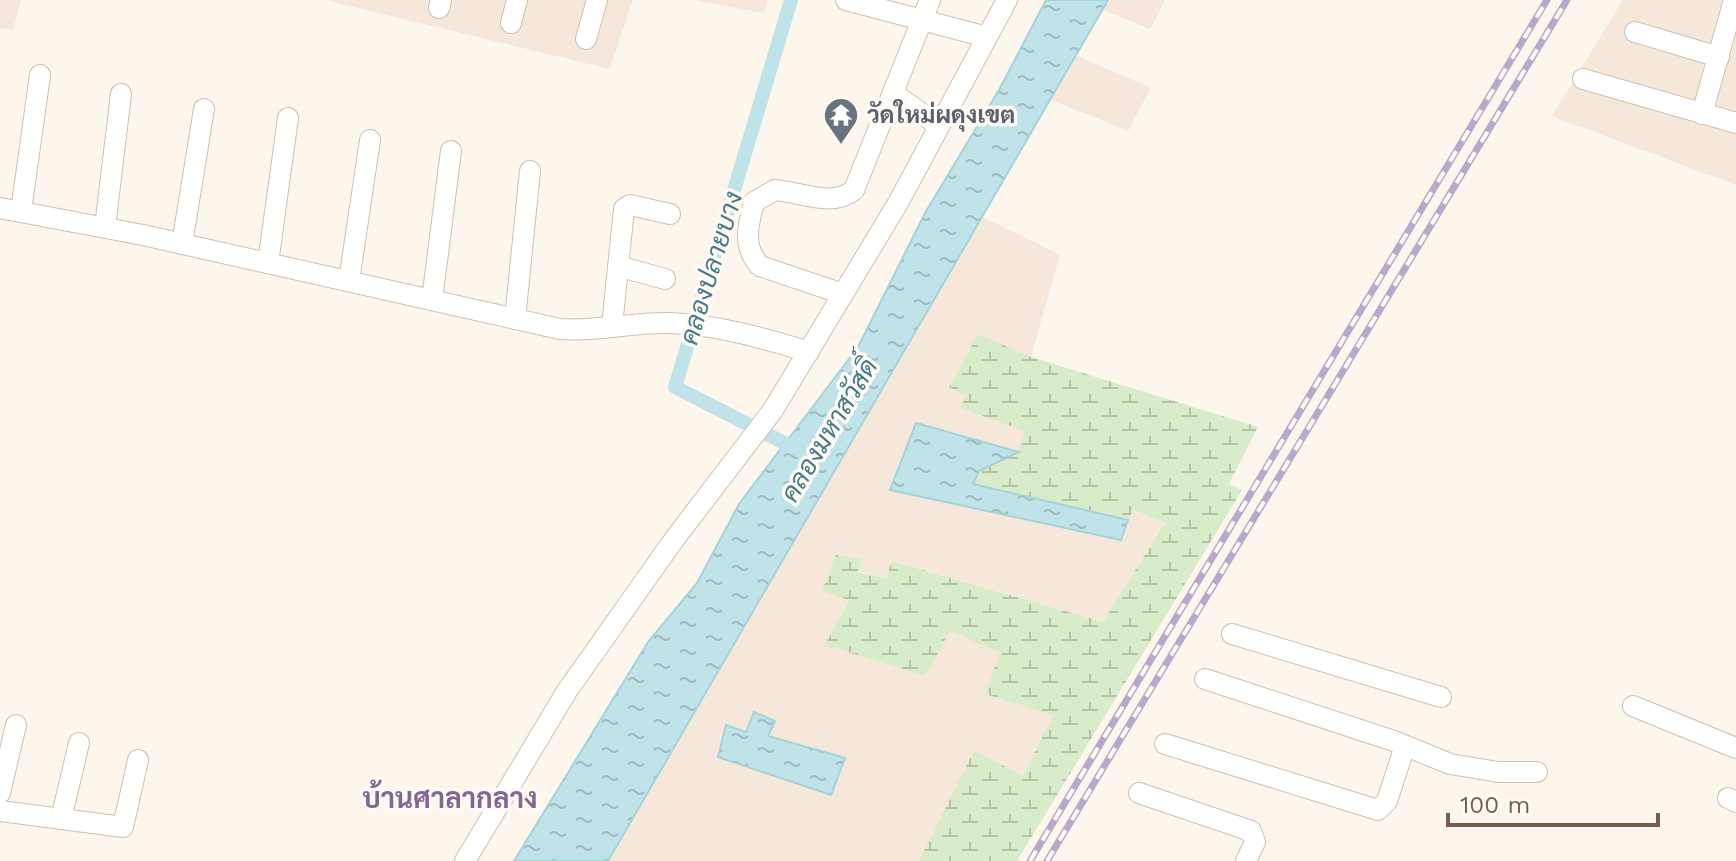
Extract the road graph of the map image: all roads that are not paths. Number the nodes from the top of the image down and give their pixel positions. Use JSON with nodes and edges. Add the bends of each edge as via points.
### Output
{"nodes":[{"id":1,"x":517,"y":0,"type":"edge"},
{"id":2,"x":597,"y":0,"type":"edge"},
{"id":3,"x":846,"y":0,"type":"edge"},
{"id":4,"x":930,"y":0,"type":"edge"},
{"id":5,"x":1007,"y":0,"type":"edge"},
{"id":6,"x":1734,"y":0,"type":"edge"},
{"id":7,"x":922,"y":21,"type":"junction"},
{"id":8,"x":511,"y":23,"type":"dead end"},
{"id":9,"x":1635,"y":32,"type":"dead end"},
{"id":10,"x":987,"y":37,"type":"junction"},
{"id":11,"x":586,"y":39,"type":"dead end"},
{"id":12,"x":1719,"y":57,"type":"junction"},
{"id":13,"x":40,"y":75,"type":"dead end"},
{"id":14,"x":1583,"y":79,"type":"dead end"},
{"id":15,"x":893,"y":93,"type":"junction"},
{"id":16,"x":121,"y":94,"type":"dead end"},
{"id":17,"x":204,"y":109,"type":"dead end"},
{"id":18,"x":1702,"y":114,"type":"junction"},
{"id":19,"x":288,"y":118,"type":"dead end"},
{"id":20,"x":1736,"y":123,"type":"edge"},
{"id":21,"x":939,"y":126,"type":"junction"},
{"id":22,"x":370,"y":140,"type":"dead end"},
{"id":23,"x":451,"y":151,"type":"dead end"},
{"id":24,"x":530,"y":171,"type":"dead end"},
{"id":25,"x":0,"y":208,"type":"edge"},
{"id":26,"x":21,"y":211,"type":"junction"},
{"id":27,"x":670,"y":214,"type":"dead end"},
{"id":28,"x":105,"y":227,"type":"junction"},
{"id":29,"x":182,"y":244,"type":"junction"},
{"id":30,"x":268,"y":263,"type":"junction"},
{"id":31,"x":618,"y":266,"type":"junction"},
{"id":32,"x":665,"y":279,"type":"dead end"},
{"id":33,"x":349,"y":281,"type":"junction"},
{"id":34,"x":843,"y":294,"type":"junction"},
{"id":35,"x":432,"y":300,"type":"junction"},
{"id":36,"x":515,"y":319,"type":"junction"},
{"id":37,"x":612,"y":326,"type":"junction"},
{"id":38,"x":809,"y":352,"type":"junction"},
{"id":39,"x":1232,"y":634,"type":"dead end"},
{"id":40,"x":1205,"y":679,"type":"dead end"},
{"id":41,"x":1441,"y":697,"type":"dead end"},
{"id":42,"x":1633,"y":706,"type":"dead end"},
{"id":43,"x":16,"y":725,"type":"dead end"},
{"id":44,"x":79,"y":743,"type":"dead end"},
{"id":45,"x":1165,"y":744,"type":"dead end"},
{"id":46,"x":1405,"y":746,"type":"junction"},
{"id":47,"x":1736,"y":748,"type":"edge"},
{"id":48,"x":138,"y":760,"type":"dead end"},
{"id":49,"x":1537,"y":772,"type":"dead end"},
{"id":50,"x":0,"y":793,"type":"edge"},
{"id":51,"x":1139,"y":793,"type":"dead end"},
{"id":52,"x":0,"y":811,"type":"edge"},
{"id":53,"x":61,"y":819,"type":"junction"},
{"id":54,"x":465,"y":861,"type":"edge"},
{"id":55,"x":1246,"y":861,"type":"edge"}],
"edges":[{"from":1,"to":8,"type":"street"},
{"from":2,"to":11,"type":"street"},
{"from":3,"to":7,"type":"street"},
{"from":4,"to":7,"type":"street"},
{"from":5,"to":10,"type":"street"},
{"from":6,"to":12,"type":"street"},
{"from":7,"to":10,"type":"street"},
{"from":7,"to":15,"type":"street"},
{"from":9,"to":12,"type":"street"},
{"from":10,"to":21,"type":"street"},
{"from":12,"to":18,"type":"street"},
{"from":13,"to":26,"type":"street"},
{"from":14,"to":18,"type":"street"},
{"from":15,"to":21,"type":"street"},
{"from":15,"to":34,"type":"street","via":[[854,190],[846,197],[821,199],[800,192],[765,193],[754,202],[746,230],[760,266]]},
{"from":16,"to":28,"type":"street"},
{"from":17,"to":29,"type":"street"},
{"from":18,"to":20,"type":"street"},
{"from":19,"to":30,"type":"street"},
{"from":21,"to":34,"type":"street"},
{"from":22,"to":33,"type":"street"},
{"from":23,"to":35,"type":"street"},
{"from":24,"to":36,"type":"street"},
{"from":25,"to":26,"type":"street"},
{"from":26,"to":28,"type":"street"},
{"from":27,"to":31,"type":"street","via":[[626,206]]},
{"from":28,"to":29,"type":"street"},
{"from":29,"to":30,"type":"street"},
{"from":30,"to":33,"type":"street"},
{"from":31,"to":32,"type":"street"},
{"from":31,"to":37,"type":"street"},
{"from":33,"to":35,"type":"street"},
{"from":34,"to":38,"type":"street"},
{"from":35,"to":36,"type":"street"},
{"from":36,"to":37,"type":"street","via":[[594,332]]},
{"from":37,"to":38,"type":"street","via":[[713,327]]},
{"from":38,"to":54,"type":"street","via":[[773,410],[567,691]]},
{"from":39,"to":41,"type":"street"},
{"from":40,"to":46,"type":"street"},
{"from":42,"to":47,"type":"street"},
{"from":43,"to":50,"type":"street"},
{"from":44,"to":53,"type":"street"},
{"from":45,"to":46,"type":"street","via":[[1378,810],[1387,801]]},
{"from":46,"to":49,"type":"street","via":[[1450,764]]},
{"from":48,"to":53,"type":"street","via":[[123,827]]},
{"from":51,"to":55,"type":"street","via":[[1251,831],[1255,842]]},
{"from":52,"to":53,"type":"street"}]}
